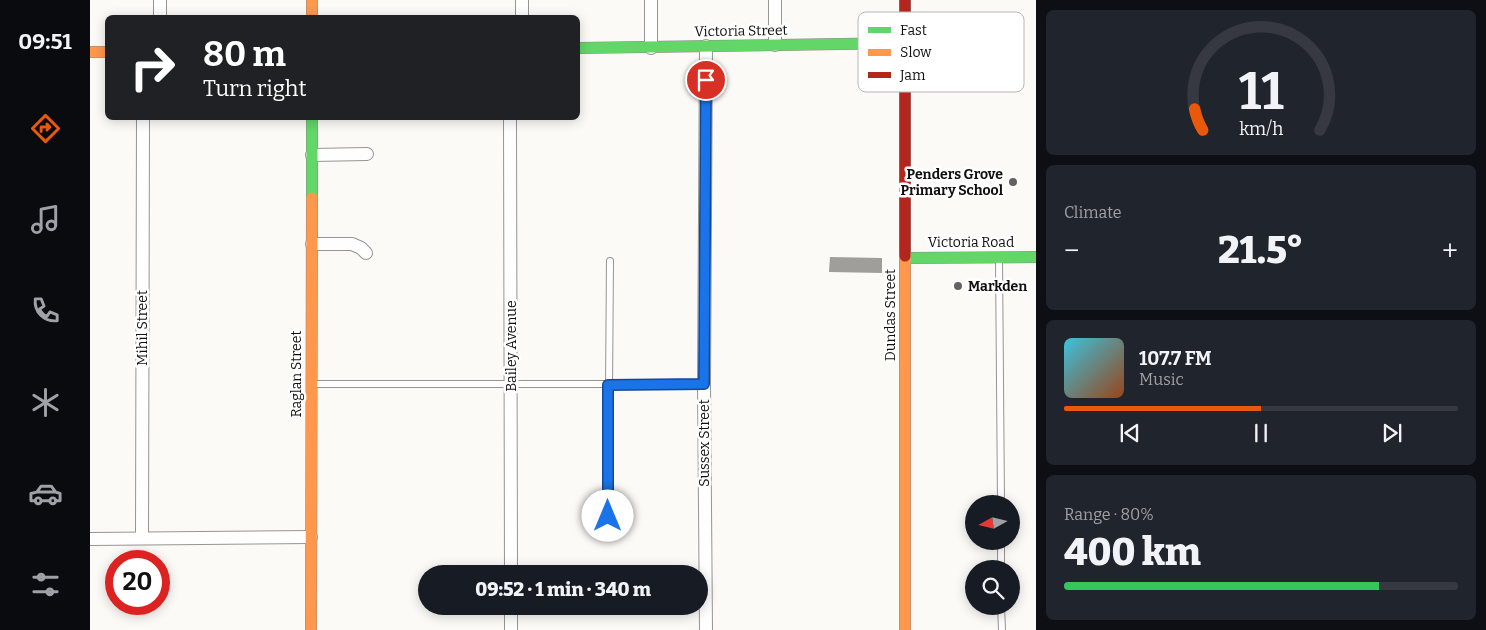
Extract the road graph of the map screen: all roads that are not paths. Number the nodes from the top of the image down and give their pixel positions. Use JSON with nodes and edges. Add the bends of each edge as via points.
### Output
{"nodes":[{"id":1,"x":160,"y":0,"type":"edge"},
{"id":2,"x":312,"y":0,"type":"edge"},
{"id":3,"x":522,"y":0,"type":"edge"},
{"id":4,"x":651,"y":0,"type":"edge"},
{"id":5,"x":775,"y":0,"type":"edge"},
{"id":6,"x":160,"y":15,"type":"edge"},
{"id":7,"x":312,"y":15,"type":"edge"},
{"id":8,"x":522,"y":15,"type":"edge"},
{"id":9,"x":858,"y":44,"type":"edge"},
{"id":10,"x":775,"y":45,"type":"junction"},
{"id":11,"x":706,"y":46,"type":"junction"},
{"id":12,"x":580,"y":48,"type":"edge"},
{"id":13,"x":651,"y":48,"type":"junction"},
{"id":14,"x":90,"y":52,"type":"edge"},
{"id":15,"x":105,"y":52,"type":"edge"},
{"id":16,"x":906,"y":92,"type":"edge"},
{"id":17,"x":143,"y":120,"type":"edge"},
{"id":18,"x":312,"y":120,"type":"edge"},
{"id":19,"x":510,"y":120,"type":"edge"},
{"id":20,"x":367,"y":154,"type":"dead end"},
{"id":21,"x":312,"y":155,"type":"junction"},
{"id":22,"x":312,"y":244,"type":"junction"},
{"id":23,"x":366,"y":253,"type":"dead end"},
{"id":24,"x":999,"y":257,"type":"junction"},
{"id":25,"x":1036,"y":257,"type":"edge"},
{"id":26,"x":905,"y":258,"type":"junction"},
{"id":27,"x":610,"y":261,"type":"dead end"},
{"id":28,"x":311,"y":384,"type":"junction"},
{"id":29,"x":511,"y":384,"type":"junction"},
{"id":30,"x":704,"y":384,"type":"junction"},
{"id":31,"x":608,"y":385,"type":"junction"},
{"id":32,"x":1001,"y":495,"type":"edge"},
{"id":33,"x":608,"y":516,"type":"dead end"},
{"id":34,"x":142,"y":538,"type":"junction"},
{"id":35,"x":311,"y":538,"type":"junction"},
{"id":36,"x":90,"y":539,"type":"edge"},
{"id":37,"x":511,"y":565,"type":"edge"},
{"id":38,"x":511,"y":615,"type":"edge"},
{"id":39,"x":1001,"y":615,"type":"edge"},
{"id":40,"x":310,"y":630,"type":"edge"},
{"id":41,"x":511,"y":630,"type":"edge"},
{"id":42,"x":706,"y":630,"type":"edge"},
{"id":43,"x":905,"y":630,"type":"edge"},
{"id":44,"x":1002,"y":630,"type":"edge"}],
"edges":[{"from":1,"to":6,"type":"street"},
{"from":2,"to":7,"type":"street"},
{"from":3,"to":8,"type":"street"},
{"from":4,"to":13,"type":"street"},
{"from":5,"to":10,"type":"street"},
{"from":9,"to":10,"type":"street","name":"Victoria Street"},
{"from":10,"to":11,"type":"street","name":"Victoria Street"},
{"from":11,"to":13,"type":"street","name":"Victoria Street"},
{"from":11,"to":30,"type":"street","name":"Sussex Street"},
{"from":12,"to":13,"type":"street","name":"Victoria Street"},
{"from":14,"to":15,"type":"street"},
{"from":16,"to":26,"type":"street","name":"Dundas Street"},
{"from":17,"to":34,"type":"street","name":"Mihil Street"},
{"from":18,"to":21,"type":"street","name":"Raglan Street"},
{"from":19,"to":29,"type":"street","name":"Bailey Avenue"},
{"from":20,"to":21,"type":"street"},
{"from":21,"to":22,"type":"street","name":"Raglan Street"},
{"from":22,"to":23,"type":"street","via":[[352,244]]},
{"from":22,"to":28,"type":"street","name":"Raglan Street"},
{"from":24,"to":25,"type":"street","name":"Victoria Road"},
{"from":24,"to":26,"type":"street","name":"Victoria Road"},
{"from":24,"to":32,"type":"lane"},
{"from":26,"to":43,"type":"street","name":"Dundas Street"},
{"from":27,"to":31,"type":"lane"},
{"from":28,"to":29,"type":"lane"},
{"from":28,"to":35,"type":"street","name":"Raglan Street"},
{"from":29,"to":31,"type":"lane"},
{"from":29,"to":37,"type":"street","name":"Bailey Avenue"},
{"from":30,"to":31,"type":"lane"},
{"from":30,"to":42,"type":"street","name":"Sussex Street"},
{"from":31,"to":33,"type":"lane"},
{"from":34,"to":35,"type":"street"},
{"from":34,"to":36,"type":"street"},
{"from":35,"to":40,"type":"street","name":"Raglan Street"},
{"from":38,"to":41,"type":"street"},
{"from":39,"to":44,"type":"lane"}]}
